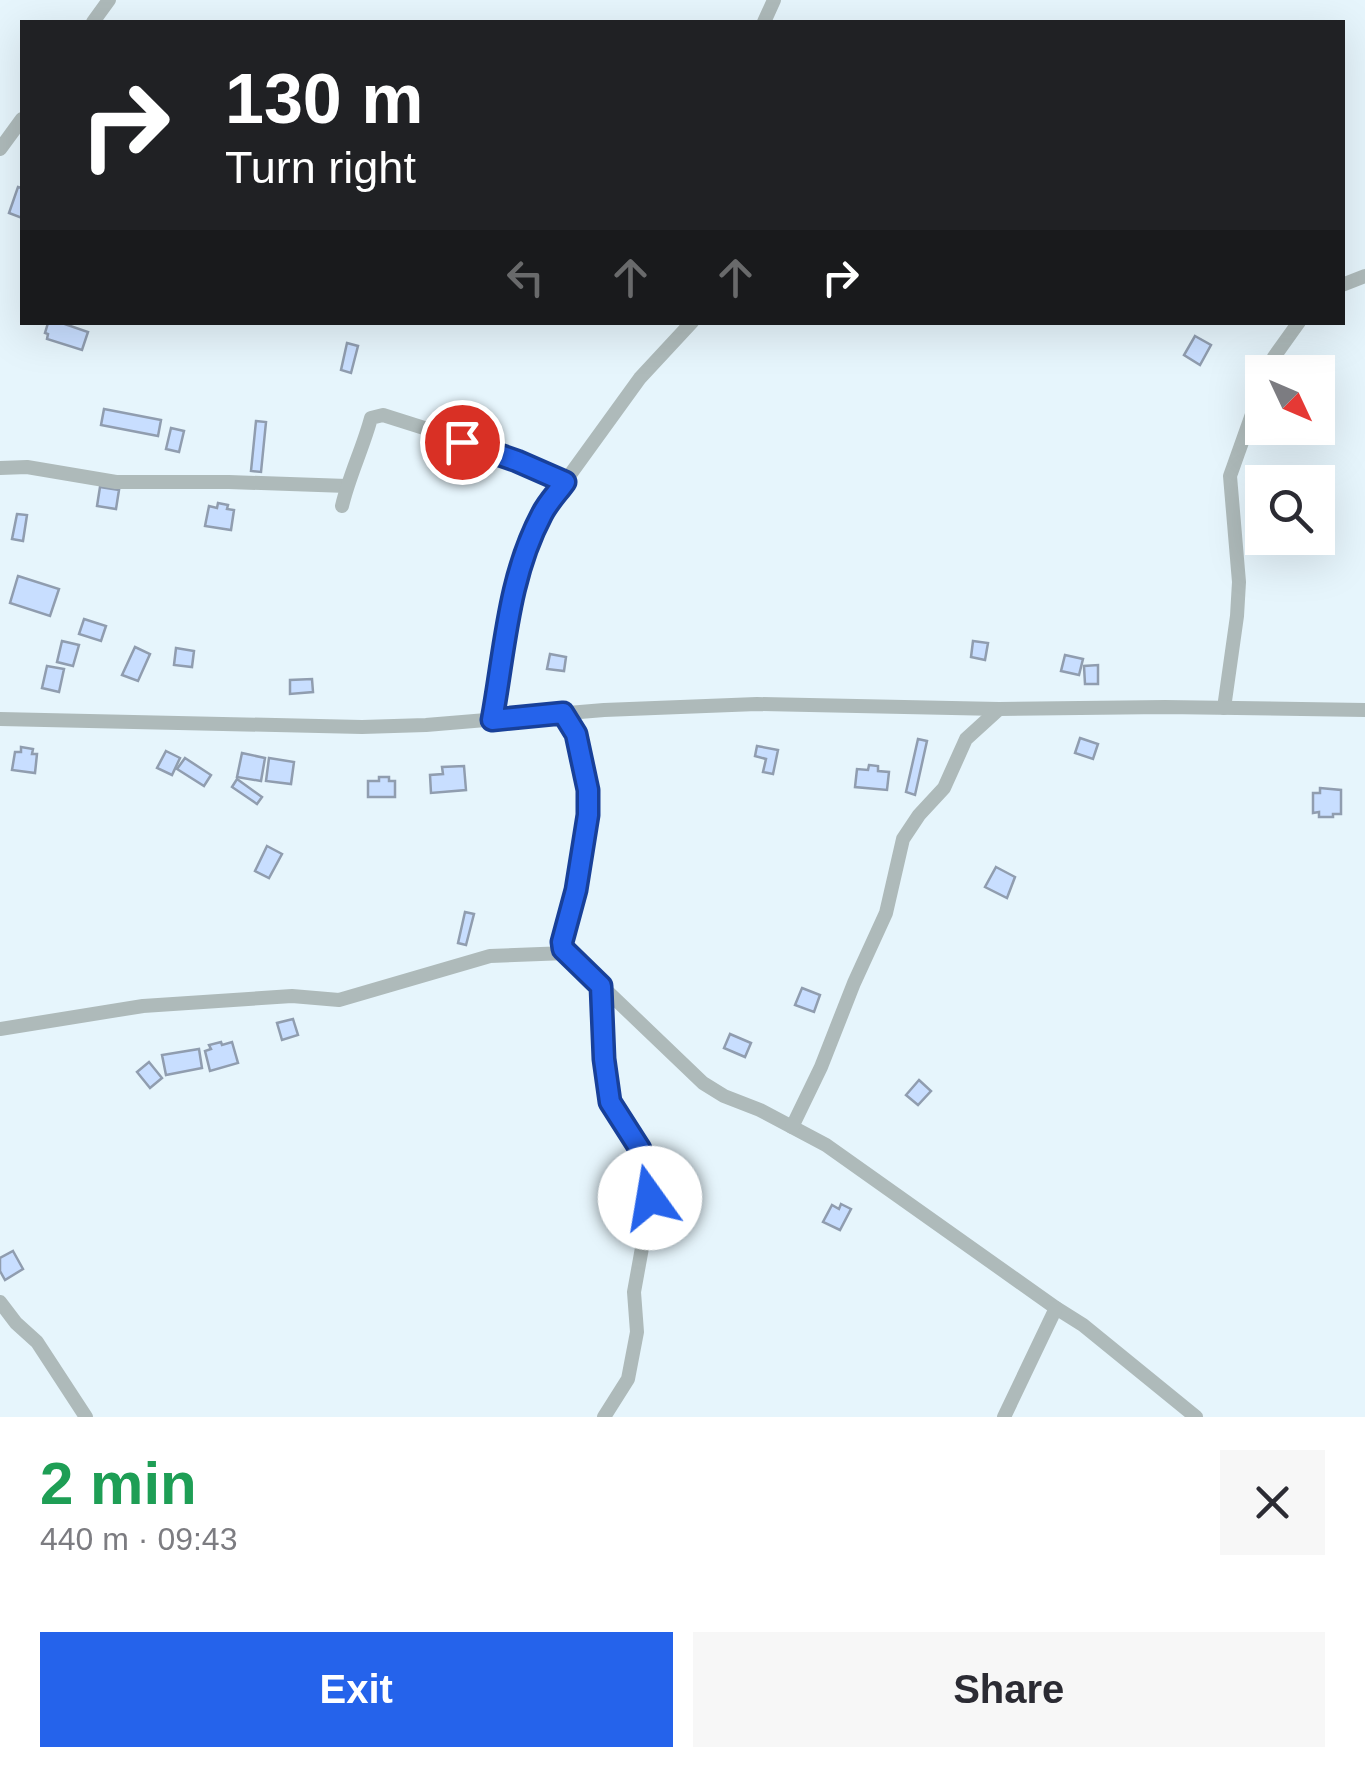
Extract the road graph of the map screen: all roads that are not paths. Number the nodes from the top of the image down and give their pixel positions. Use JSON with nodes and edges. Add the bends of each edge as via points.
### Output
{"nodes":[{"id":1,"x":20,"y":121,"type":"edge"},
{"id":2,"x":0,"y":149,"type":"edge"},
{"id":3,"x":689,"y":325,"type":"edge"},
{"id":4,"x":1298,"y":325,"type":"edge"},
{"id":5,"x":1275,"y":355,"type":"edge"},
{"id":6,"x":1245,"y":434,"type":"edge"},
{"id":7,"x":0,"y":468,"type":"edge"},
{"id":8,"x":565,"y":482,"type":"junction"},
{"id":9,"x":347,"y":486,"type":"junction"},
{"id":10,"x":342,"y":506,"type":"dead end"},
{"id":11,"x":1224,"y":708,"type":"junction"},
{"id":12,"x":999,"y":709,"type":"junction"},
{"id":13,"x":1365,"y":710,"type":"edge"},
{"id":14,"x":563,"y":713,"type":"junction"},
{"id":15,"x":0,"y":719,"type":"edge"},
{"id":16,"x":492,"y":720,"type":"junction"},
{"id":17,"x":567,"y":953,"type":"junction"},
{"id":18,"x":601,"y":986,"type":"junction"},
{"id":19,"x":0,"y":1028,"type":"edge"},
{"id":20,"x":792,"y":1127,"type":"junction"},
{"id":21,"x":0,"y":1302,"type":"edge"},
{"id":22,"x":1056,"y":1308,"type":"junction"},
{"id":23,"x":86,"y":1417,"type":"edge"},
{"id":24,"x":604,"y":1417,"type":"edge"},
{"id":25,"x":1004,"y":1417,"type":"edge"},
{"id":26,"x":1196,"y":1417,"type":"edge"}],
"edges":[{"from":1,"to":2,"type":"street"},
{"from":3,"to":8,"type":"street","via":[[640,378]]},
{"from":4,"to":5,"type":"street"},
{"from":6,"to":11,"type":"street","via":[[1230,476],[1239,582]]},
{"from":7,"to":9,"type":"street","via":[[116,482]]},
{"from":8,"to":9,"type":"street","via":[[383,415],[371,418]]},
{"from":8,"to":16,"type":"street","via":[[543,512],[518,570]]},
{"from":9,"to":10,"type":"street"},
{"from":11,"to":12,"type":"street"},
{"from":11,"to":13,"type":"street"},
{"from":12,"to":14,"type":"street","via":[[757,704]]},
{"from":12,"to":20,"type":"street","via":[[966,739],[944,788],[902,839],[886,913]]},
{"from":14,"to":16,"type":"street"},
{"from":14,"to":17,"type":"street","via":[[576,734],[588,790],[576,890],[562,942]]},
{"from":15,"to":16,"type":"street","via":[[362,728]]},
{"from":17,"to":18,"type":"street"},
{"from":17,"to":19,"type":"street","via":[[490,956],[338,1000],[292,996],[143,1006]]},
{"from":18,"to":20,"type":"street","via":[[703,1083]]},
{"from":18,"to":24,"type":"street","via":[[610,1102],[640,1149],[650,1198],[628,1379]]},
{"from":20,"to":22,"type":"street"},
{"from":21,"to":23,"type":"street","via":[[37,1342]]},
{"from":22,"to":25,"type":"street"},
{"from":22,"to":26,"type":"street"}]}
